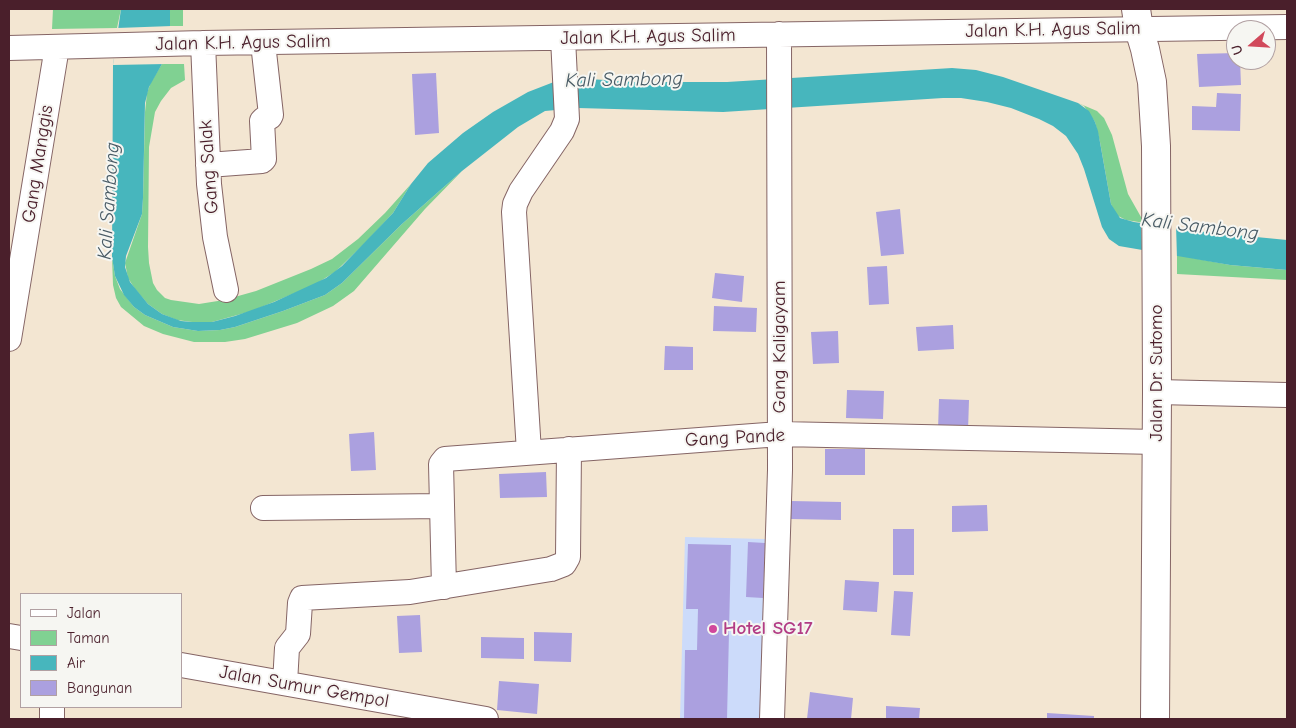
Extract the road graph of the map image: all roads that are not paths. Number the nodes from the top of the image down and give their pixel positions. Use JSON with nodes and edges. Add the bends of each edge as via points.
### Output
{"nodes":[{"id":1,"x":1137,"y":19,"type":"edge"},
{"id":2,"x":1287,"y":27,"type":"edge"},
{"id":3,"x":779,"y":34,"type":"junction"},
{"id":4,"x":563,"y":38,"type":"junction"},
{"id":5,"x":263,"y":42,"type":"junction"},
{"id":6,"x":193,"y":44,"type":"junction"},
{"id":7,"x":57,"y":47,"type":"junction"},
{"id":8,"x":9,"y":48,"type":"edge"},
{"id":9,"x":208,"y":164,"type":"junction"},
{"id":10,"x":226,"y":290,"type":"dead end"},
{"id":11,"x":9,"y":340,"type":"edge"},
{"id":12,"x":1158,"y":392,"type":"junction"},
{"id":13,"x":1287,"y":395,"type":"edge"},
{"id":14,"x":780,"y":434,"type":"junction"},
{"id":15,"x":1157,"y":442,"type":"junction"},
{"id":16,"x":568,"y":449,"type":"junction"},
{"id":17,"x":529,"y":452,"type":"junction"},
{"id":18,"x":442,"y":506,"type":"junction"},
{"id":19,"x":262,"y":508,"type":"dead end"},
{"id":20,"x":444,"y":587,"type":"junction"},
{"id":21,"x":182,"y":665,"type":"edge"},
{"id":22,"x":285,"y":683,"type":"junction"},
{"id":23,"x":460,"y":717,"type":"edge"},
{"id":24,"x":486,"y":719,"type":"edge"},
{"id":25,"x":772,"y":719,"type":"edge"},
{"id":26,"x":1155,"y":719,"type":"edge"}],
"edges":[{"from":1,"to":2,"type":"street","name":"Jalan K.H. Agus Salim"},
{"from":1,"to":3,"type":"street","name":"Jalan K.H. Agus Salim"},
{"from":1,"to":12,"type":"main road","name":"Jalan Dr. Sutomo","via":[[1152,82],[1156,146]]},
{"from":3,"to":4,"type":"street","name":"Jalan K.H. Agus Salim"},
{"from":3,"to":14,"type":"street","name":"Gang Kaligayam"},
{"from":4,"to":5,"type":"street","name":"Jalan K.H. Agus Salim"},
{"from":4,"to":17,"type":"street","via":[[568,115],[562,131],[521,191],[514,208]]},
{"from":5,"to":6,"type":"street","name":"Jalan K.H. Agus Salim"},
{"from":5,"to":9,"type":"street","via":[[271,113],[262,121],[264,160]]},
{"from":6,"to":7,"type":"street","name":"Jalan K.H. Agus Salim"},
{"from":6,"to":9,"type":"street","name":"Gang Salak"},
{"from":7,"to":8,"type":"street","name":"Jalan K.H. Agus Salim"},
{"from":7,"to":11,"type":"street","name":"Gang Manggis"},
{"from":9,"to":10,"type":"street","name":"Gang Salak","via":[[215,237]]},
{"from":12,"to":13,"type":"street"},
{"from":12,"to":15,"type":"main road","name":"Jalan Dr. Sutomo"},
{"from":14,"to":15,"type":"street","name":"Gang Pande"},
{"from":14,"to":16,"type":"street","name":"Gang Pande"},
{"from":14,"to":25,"type":"street","name":"Gang Kaligayam"},
{"from":15,"to":26,"type":"main road","name":"Jalan Dr. Sutomo"},
{"from":16,"to":17,"type":"street","name":"Gang Pande"},
{"from":16,"to":20,"type":"street","via":[[568,556],[564,564]]},
{"from":17,"to":18,"type":"street","name":"Gang Pande","via":[[443,459],[440,464]]},
{"from":18,"to":19,"type":"street"},
{"from":18,"to":20,"type":"street","name":"Gang Pande"},
{"from":20,"to":22,"type":"street","via":[[397,594],[302,598],[298,634],[287,648]]},
{"from":21,"to":22,"type":"street","name":"Jalan Sumur Gempol"},
{"from":22,"to":23,"type":"street","name":"Jalan Sumur Gempol"},
{"from":23,"to":24,"type":"street","name":"Jalan Sumur Gempol"}]}
